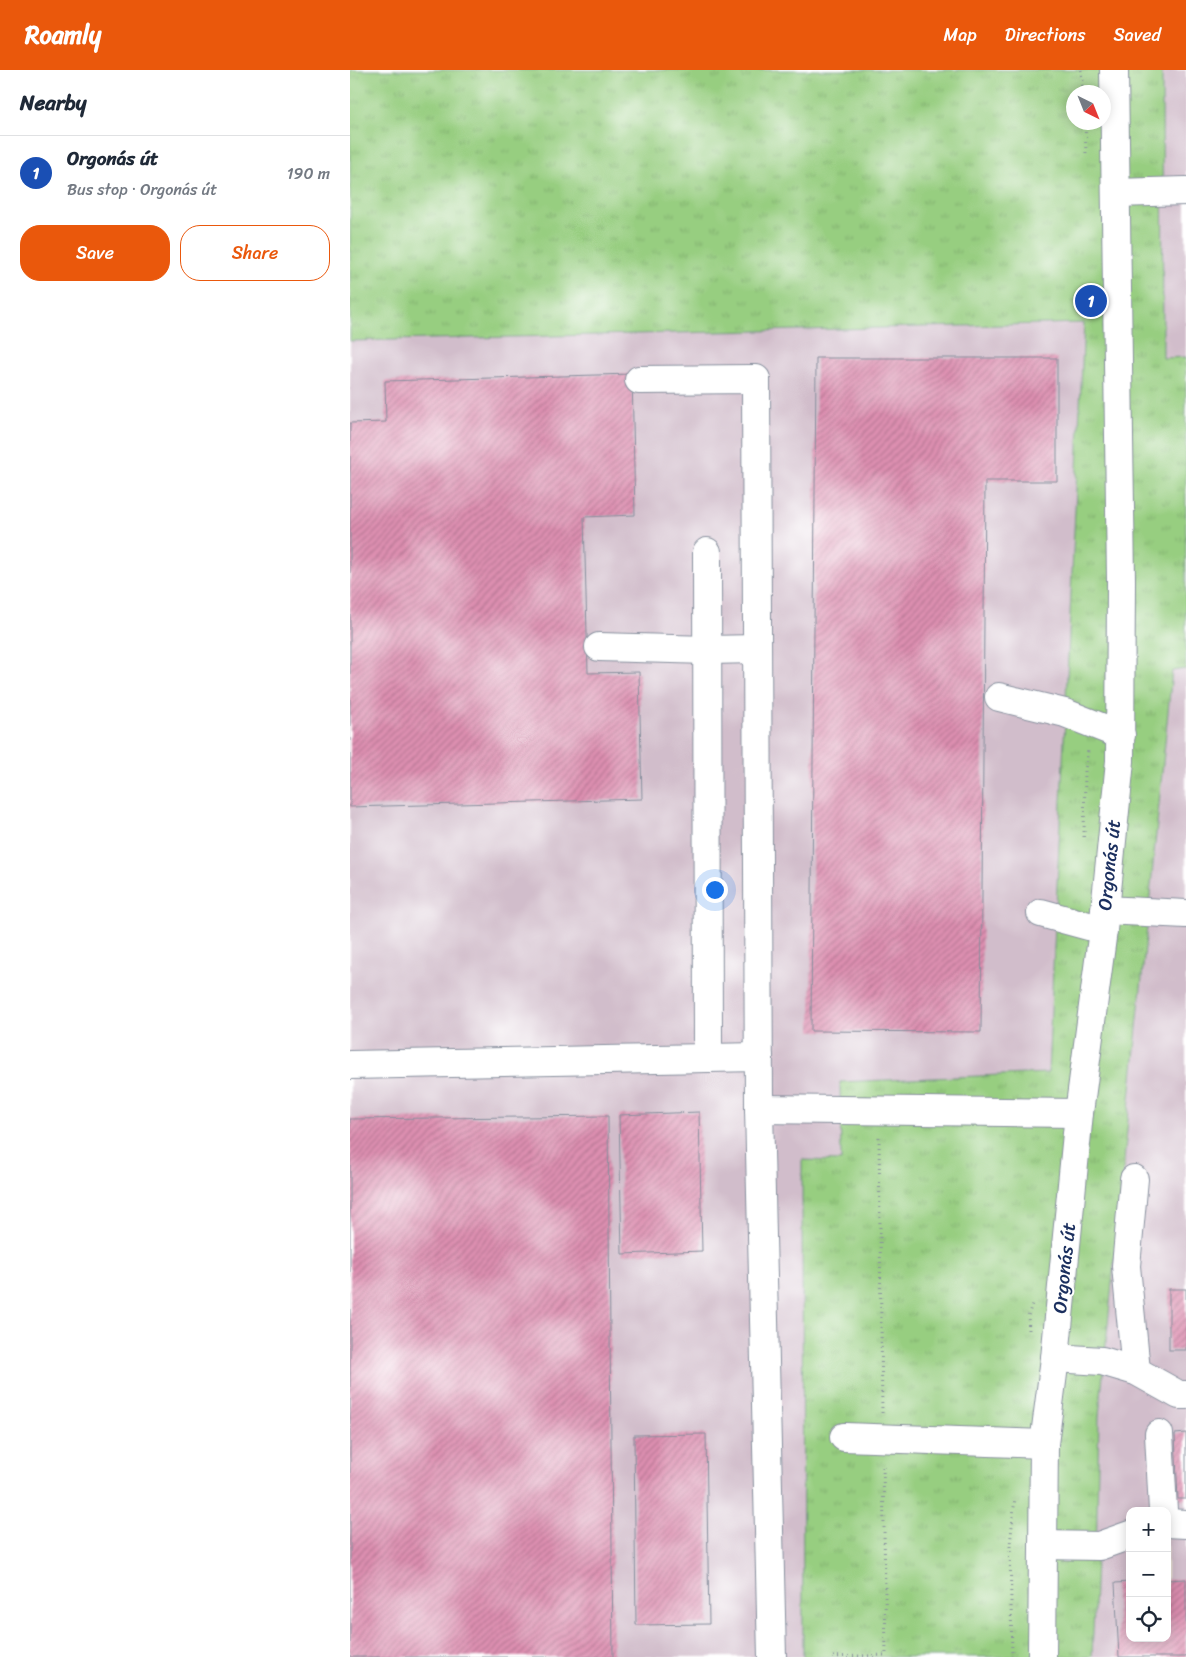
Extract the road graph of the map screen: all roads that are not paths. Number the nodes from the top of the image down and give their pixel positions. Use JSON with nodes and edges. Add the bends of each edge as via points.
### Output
{"nodes":[{"id":1,"x":1114,"y":70,"type":"edge"},
{"id":2,"x":1186,"y":191,"type":"edge"},
{"id":3,"x":1116,"y":193,"type":"junction"},
{"id":4,"x":639,"y":380,"type":"dead end"},
{"id":5,"x":707,"y":552,"type":"dead end"},
{"id":6,"x":598,"y":647,"type":"dead end"},
{"id":7,"x":757,"y":649,"type":"junction"},
{"id":8,"x":708,"y":650,"type":"junction"},
{"id":9,"x":1000,"y":697,"type":"dead end"},
{"id":10,"x":1121,"y":735,"type":"junction"},
{"id":11,"x":1041,"y":913,"type":"dead end"},
{"id":12,"x":1186,"y":914,"type":"edge"},
{"id":13,"x":1104,"y":920,"type":"junction"},
{"id":14,"x":759,"y":1057,"type":"junction"},
{"id":15,"x":708,"y":1058,"type":"junction"},
{"id":16,"x":350,"y":1065,"type":"edge"},
{"id":17,"x":759,"y":1109,"type":"junction"},
{"id":18,"x":1079,"y":1113,"type":"junction"},
{"id":19,"x":1134,"y":1179,"type":"dead end"},
{"id":20,"x":1056,"y":1358,"type":"junction"},
{"id":21,"x":1136,"y":1371,"type":"junction"},
{"id":22,"x":1186,"y":1395,"type":"edge"},
{"id":23,"x":1159,"y":1434,"type":"dead end"},
{"id":24,"x":844,"y":1438,"type":"dead end"},
{"id":25,"x":1044,"y":1444,"type":"junction"},
{"id":26,"x":1163,"y":1507,"type":"edge"},
{"id":27,"x":1171,"y":1524,"type":"edge"},
{"id":28,"x":1186,"y":1524,"type":"edge"},
{"id":29,"x":1126,"y":1536,"type":"edge"},
{"id":30,"x":1043,"y":1545,"type":"junction"},
{"id":31,"x":772,"y":1657,"type":"edge"},
{"id":32,"x":1042,"y":1657,"type":"edge"}],
"edges":[{"from":1,"to":3,"type":"street","name":"Orgonás út"},
{"from":2,"to":3,"type":"street"},
{"from":3,"to":10,"type":"street","name":"Orgonás út"},
{"from":4,"to":7,"type":"street","via":[[756,379]]},
{"from":5,"to":8,"type":"street"},
{"from":6,"to":8,"type":"street"},
{"from":7,"to":8,"type":"street"},
{"from":7,"to":14,"type":"street"},
{"from":8,"to":15,"type":"street"},
{"from":9,"to":10,"type":"street","via":[[1065,713]]},
{"from":10,"to":13,"type":"street","name":"Orgonás út"},
{"from":11,"to":13,"type":"street"},
{"from":12,"to":13,"type":"street"},
{"from":13,"to":18,"type":"street","name":"Orgonás út"},
{"from":14,"to":15,"type":"street"},
{"from":14,"to":17,"type":"street"},
{"from":15,"to":16,"type":"street"},
{"from":17,"to":18,"type":"street"},
{"from":17,"to":31,"type":"street"},
{"from":18,"to":20,"type":"street","name":"Orgonás út"},
{"from":19,"to":21,"type":"street","via":[[1126,1266]]},
{"from":20,"to":21,"type":"street","via":[[1102,1361]]},
{"from":20,"to":25,"type":"street","name":"Orgonás út"},
{"from":21,"to":22,"type":"street","via":[[1179,1395]]},
{"from":23,"to":26,"type":"street"},
{"from":24,"to":25,"type":"street"},
{"from":25,"to":30,"type":"street","name":"Orgonás út"},
{"from":27,"to":28,"type":"street"},
{"from":29,"to":30,"type":"street","via":[[1099,1546]]},
{"from":30,"to":32,"type":"street","name":"Orgonás út"}]}
